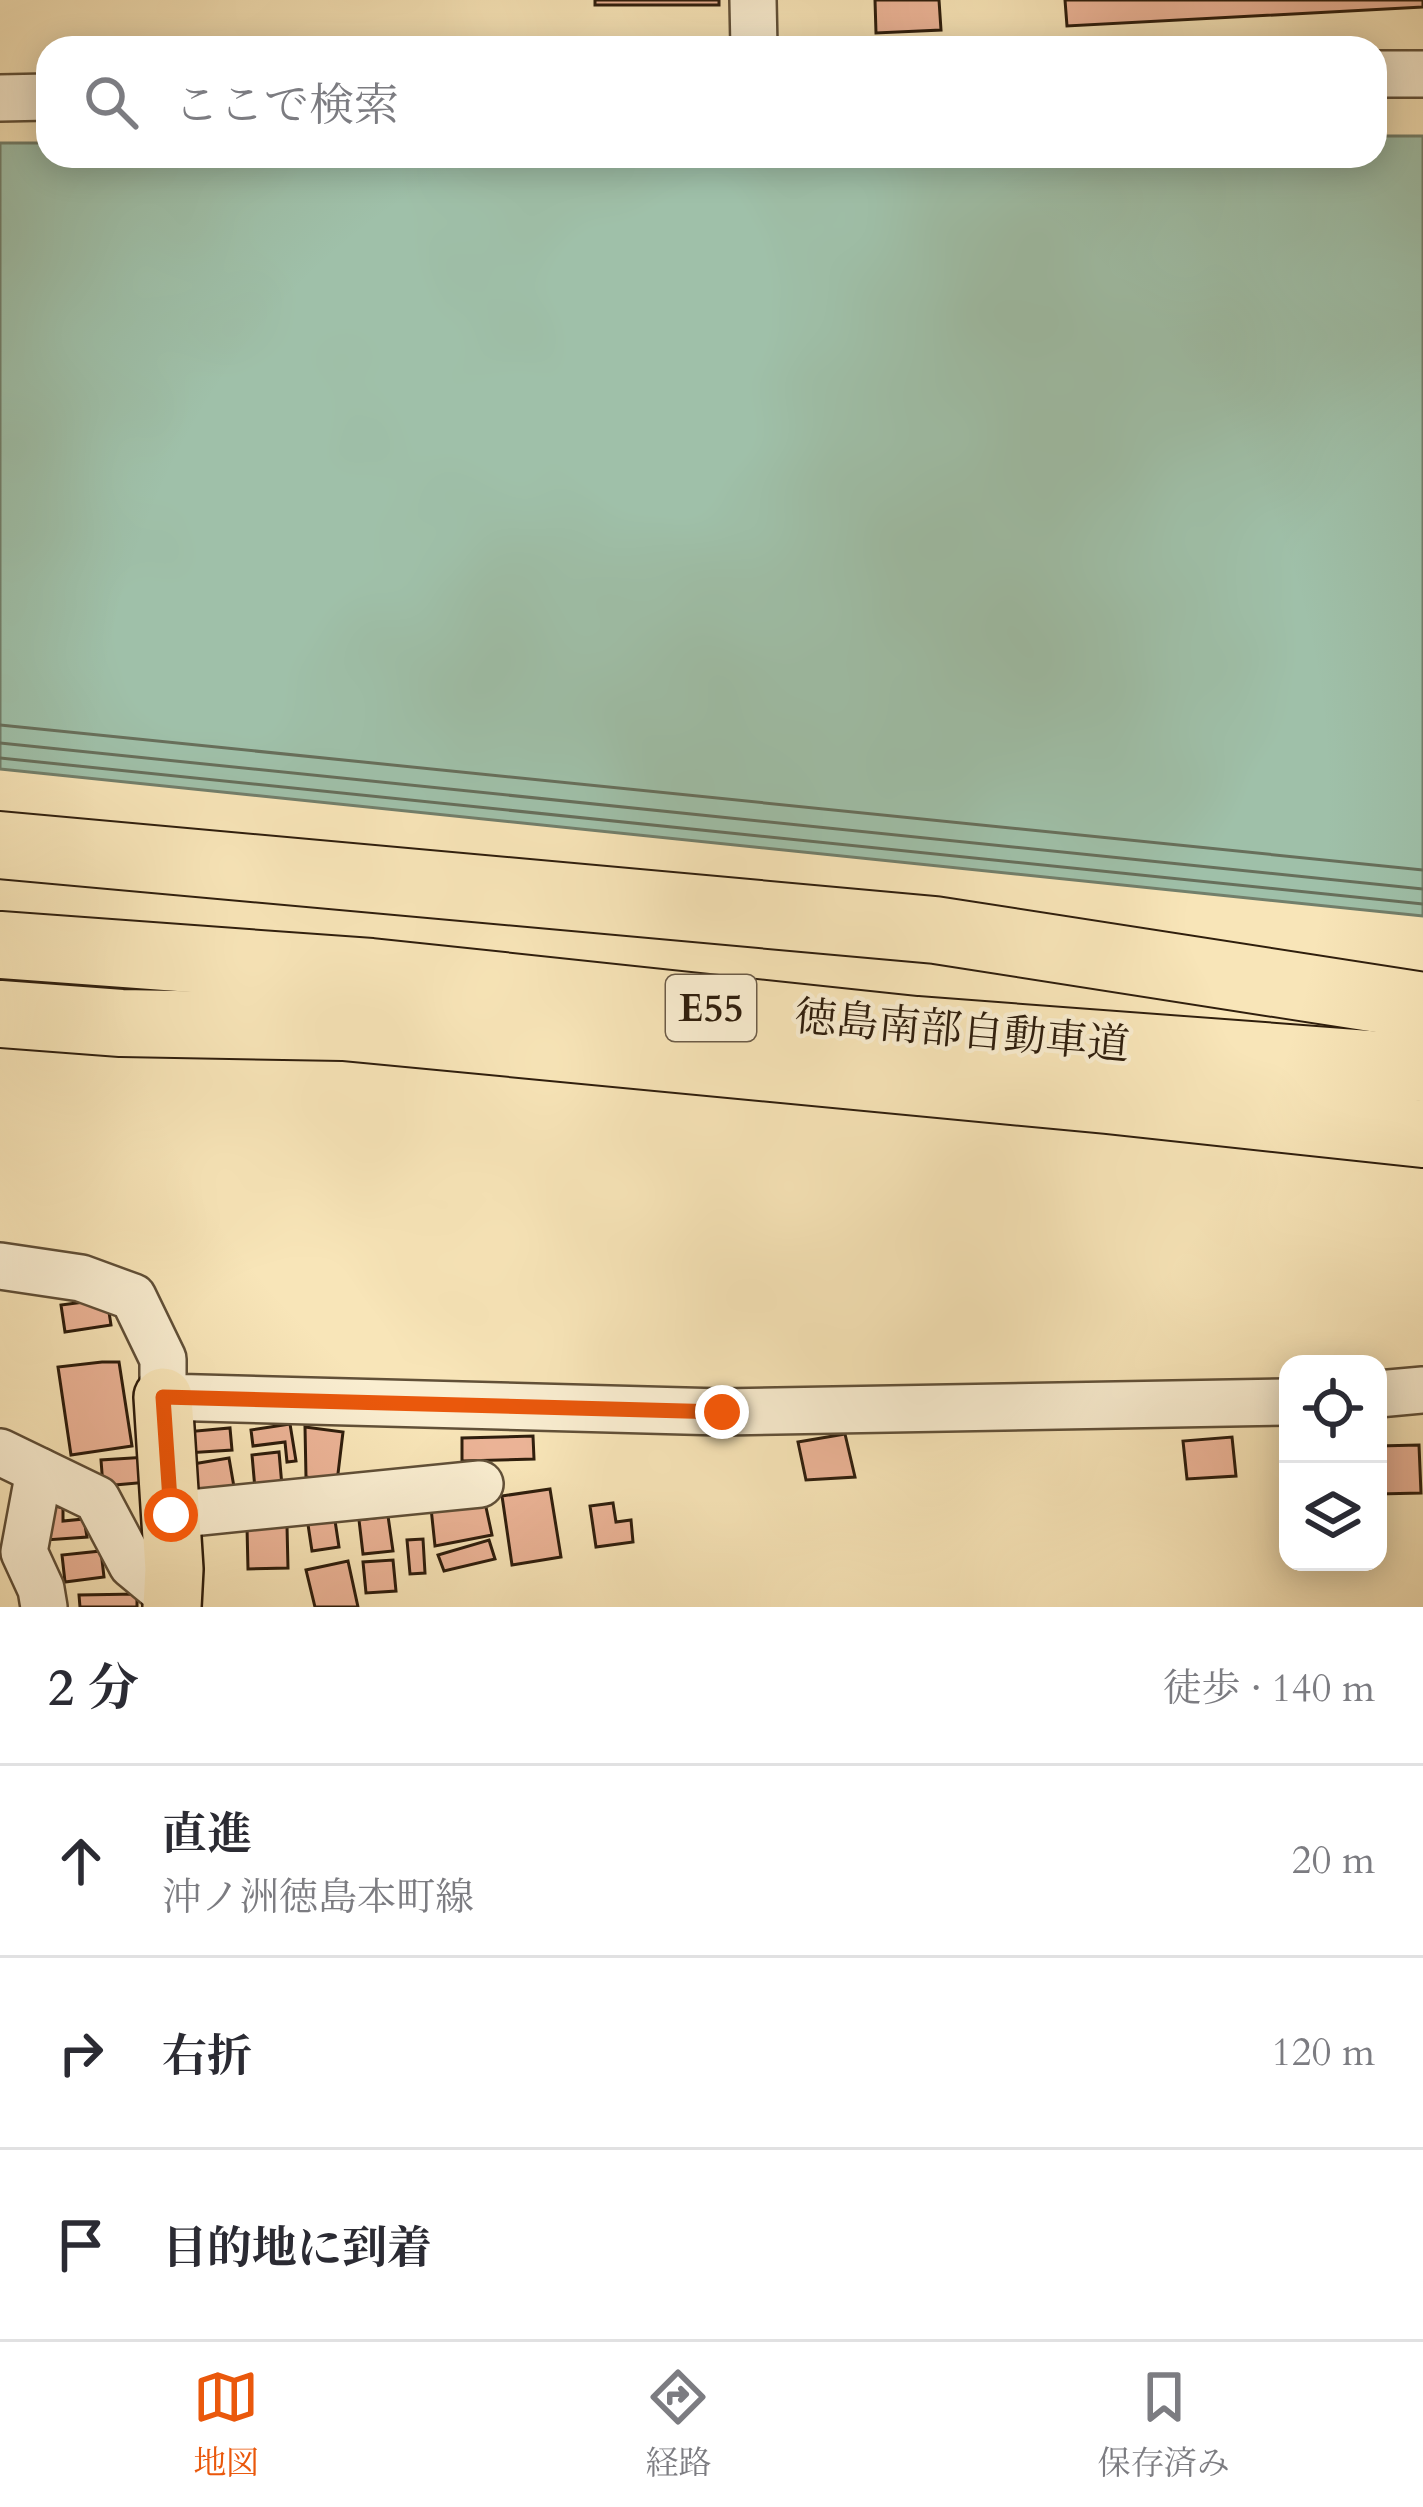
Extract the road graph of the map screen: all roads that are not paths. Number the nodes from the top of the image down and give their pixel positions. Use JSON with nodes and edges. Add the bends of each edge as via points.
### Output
{"nodes":[{"id":1,"x":753,"y":0,"type":"edge"},
{"id":2,"x":754,"y":36,"type":"edge"},
{"id":3,"x":1387,"y":77,"type":"edge"},
{"id":4,"x":1423,"y":77,"type":"edge"},
{"id":5,"x":36,"y":98,"type":"edge"},
{"id":6,"x":0,"y":99,"type":"edge"},
{"id":7,"x":0,"y":844,"type":"edge"},
{"id":8,"x":0,"y":945,"type":"edge"},
{"id":9,"x":1423,"y":1006,"type":"edge"},
{"id":10,"x":0,"y":1014,"type":"edge"},
{"id":11,"x":1423,"y":1068,"type":"edge"},
{"id":12,"x":1423,"y":1135,"type":"edge"},
{"id":13,"x":10,"y":1272,"type":"edge"},
{"id":14,"x":1423,"y":1390,"type":"edge"},
{"id":15,"x":1387,"y":1393,"type":"edge"},
{"id":16,"x":163,"y":1397,"type":"junction"},
{"id":17,"x":1279,"y":1402,"type":"edge"},
{"id":18,"x":19,"y":1462,"type":"edge"},
{"id":19,"x":480,"y":1484,"type":"dead end"},
{"id":20,"x":178,"y":1576,"type":"edge"},
{"id":21,"x":44,"y":1607,"type":"edge"}],
"edges":[{"from":1,"to":2,"type":"street"},
{"from":3,"to":4,"type":"street"},
{"from":5,"to":6,"type":"street"},
{"from":7,"to":9,"type":"highway","via":[[935,930]]},
{"from":8,"to":11,"type":"highway","name":"徳島南部自動車道","number":"E55"},
{"from":10,"to":12,"type":"highway","via":[[343,1027]]},
{"from":13,"to":16,"type":"street","via":[[81,1278],[133,1297],[163,1359]]},
{"from":14,"to":15,"type":"street"},
{"from":16,"to":17,"type":"street","via":[[722,1412]]},
{"from":16,"to":20,"type":"main road"},
{"from":18,"to":20,"type":"street","via":[[97,1499],[132,1565]]},
{"from":18,"to":21,"type":"street","via":[[24,1552]]},
{"from":19,"to":20,"type":"street"}]}
